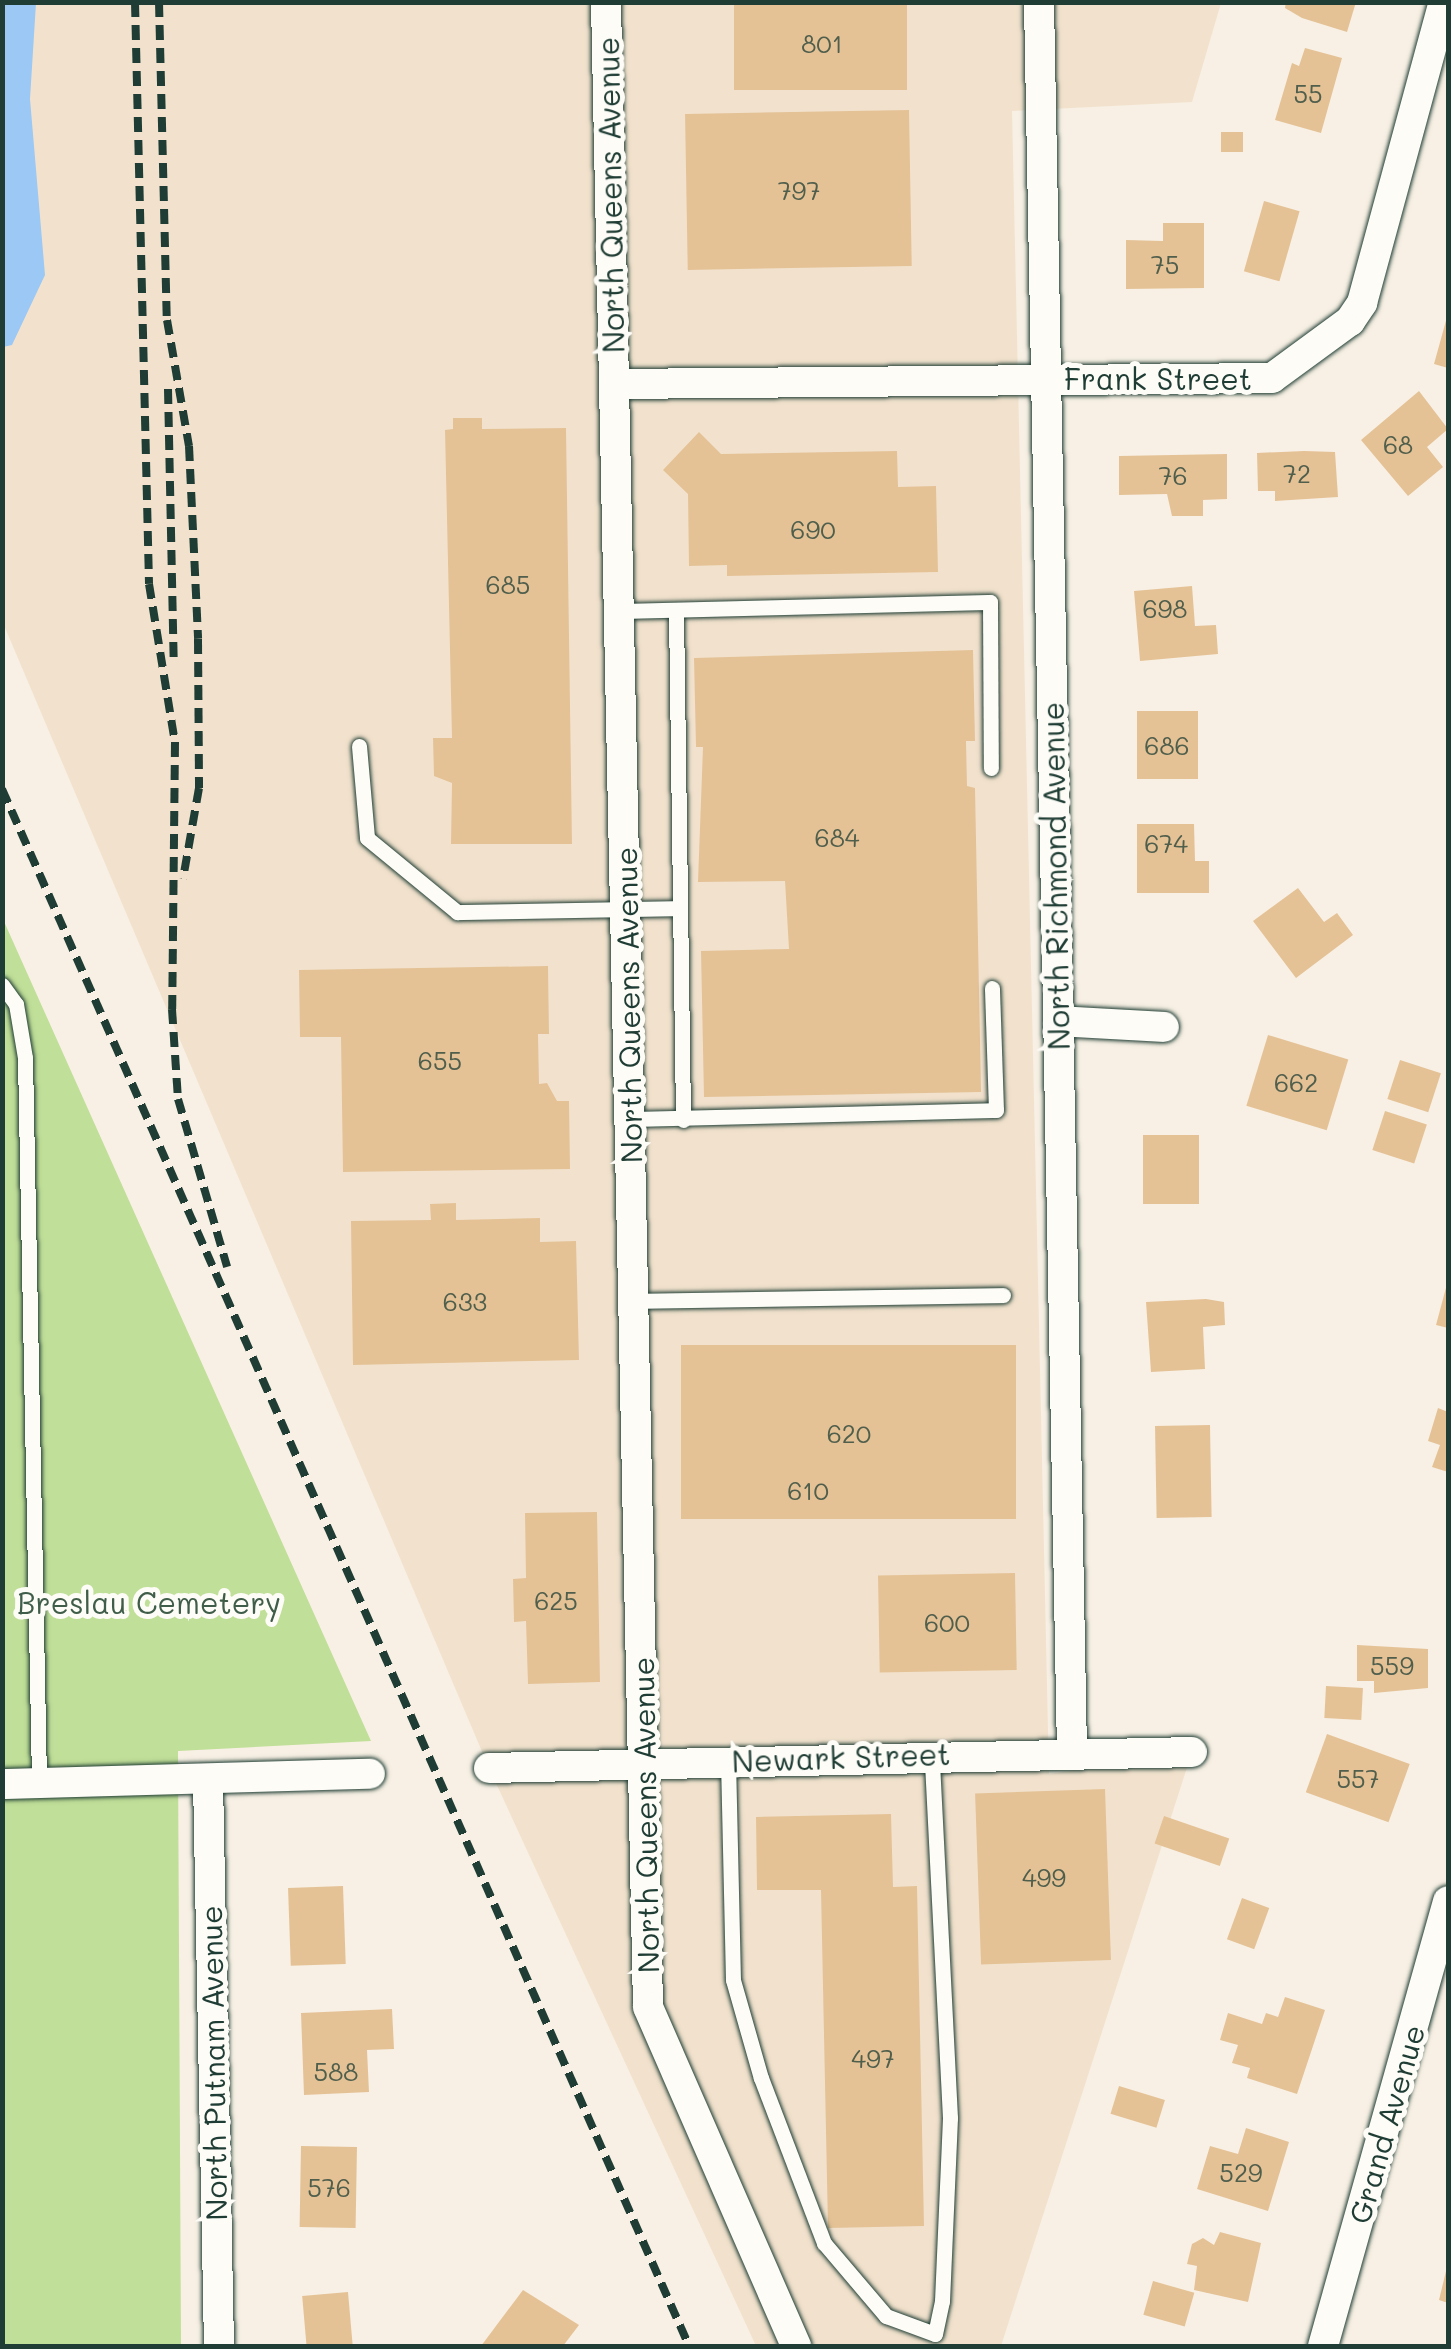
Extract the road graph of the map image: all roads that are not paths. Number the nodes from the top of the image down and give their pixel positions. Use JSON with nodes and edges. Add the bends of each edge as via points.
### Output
{"nodes":[{"id":1,"x":606,"y":2,"type":"edge"},
{"id":2,"x":1038,"y":2,"type":"edge"},
{"id":3,"x":1444,"y":2,"type":"edge"},
{"id":4,"x":1046,"y":378,"type":"junction"},
{"id":5,"x":614,"y":384,"type":"junction"},
{"id":6,"x":676,"y":610,"type":"junction"},
{"id":7,"x":619,"y":611,"type":"junction"},
{"id":8,"x":360,"y":746,"type":"dead end"},
{"id":9,"x":991,"y":768,"type":"dead end"},
{"id":10,"x":625,"y":906,"type":"junction"},
{"id":11,"x":680,"y":908,"type":"junction"},
{"id":12,"x":2,"y":985,"type":"edge"},
{"id":13,"x":992,"y":988,"type":"dead end"},
{"id":14,"x":1058,"y":1021,"type":"junction"},
{"id":15,"x":1164,"y":1027,"type":"dead end"},
{"id":16,"x":630,"y":1119,"type":"junction"},
{"id":17,"x":684,"y":1120,"type":"junction"},
{"id":18,"x":1003,"y":1295,"type":"dead end"},
{"id":19,"x":634,"y":1301,"type":"junction"},
{"id":20,"x":1072,"y":1750,"type":"junction"},
{"id":21,"x":1192,"y":1752,"type":"dead end"},
{"id":22,"x":932,"y":1754,"type":"junction"},
{"id":23,"x":728,"y":1760,"type":"junction"},
{"id":24,"x":646,"y":1762,"type":"junction"},
{"id":25,"x":490,"y":1768,"type":"dead end"},
{"id":26,"x":370,"y":1774,"type":"dead end"},
{"id":27,"x":208,"y":1780,"type":"junction"},
{"id":28,"x":39,"y":1783,"type":"junction"},
{"id":29,"x":2,"y":1784,"type":"edge"},
{"id":30,"x":1448,"y":1902,"type":"edge"},
{"id":31,"x":219,"y":2346,"type":"edge"},
{"id":32,"x":796,"y":2346,"type":"edge"},
{"id":33,"x":1324,"y":2346,"type":"edge"}],
"edges":[{"from":1,"to":5,"type":"street","name":"North Queens Avenue"},
{"from":2,"to":4,"type":"street","name":"North Richmond Avenue"},
{"from":3,"to":4,"type":"street","name":"Frank Street","via":[[1362,302],[1350,321],[1272,378]]},
{"from":4,"to":5,"type":"street","name":"Frank Street"},
{"from":4,"to":14,"type":"street","name":"North Richmond Avenue"},
{"from":5,"to":7,"type":"street","name":"North Queens Avenue"},
{"from":6,"to":7,"type":"lane"},
{"from":6,"to":9,"type":"lane","via":[[990,602]]},
{"from":6,"to":11,"type":"lane"},
{"from":7,"to":10,"type":"street","name":"North Queens Avenue"},
{"from":8,"to":10,"type":"lane","via":[[367,838],[457,912]]},
{"from":10,"to":11,"type":"lane"},
{"from":10,"to":16,"type":"street","name":"North Queens Avenue"},
{"from":11,"to":17,"type":"lane"},
{"from":12,"to":28,"type":"lane","via":[[16,1004],[25,1058]]},
{"from":13,"to":17,"type":"lane","via":[[996,1110]]},
{"from":14,"to":15,"type":"street"},
{"from":14,"to":20,"type":"street","name":"North Richmond Avenue"},
{"from":16,"to":17,"type":"lane"},
{"from":16,"to":19,"type":"street","name":"North Queens Avenue"},
{"from":18,"to":19,"type":"lane"},
{"from":19,"to":24,"type":"street","name":"North Queens Avenue"},
{"from":20,"to":21,"type":"street","name":"Newark Street"},
{"from":20,"to":22,"type":"street","name":"Newark Street"},
{"from":22,"to":23,"type":"street","name":"Newark Street"},
{"from":22,"to":23,"type":"lane","via":[[950,2118],[935,2334],[886,2316],[824,2243],[761,2078],[733,1980]]},
{"from":23,"to":24,"type":"street","name":"Newark Street"},
{"from":24,"to":25,"type":"street","name":"Newark Street"},
{"from":24,"to":32,"type":"street","name":"North Queens Avenue","via":[[648,2007]]},
{"from":26,"to":27,"type":"street"},
{"from":27,"to":28,"type":"street"},
{"from":27,"to":31,"type":"street","name":"North Putnam Avenue"},
{"from":28,"to":29,"type":"street"},
{"from":30,"to":33,"type":"street","name":"Grand Avenue"}]}
